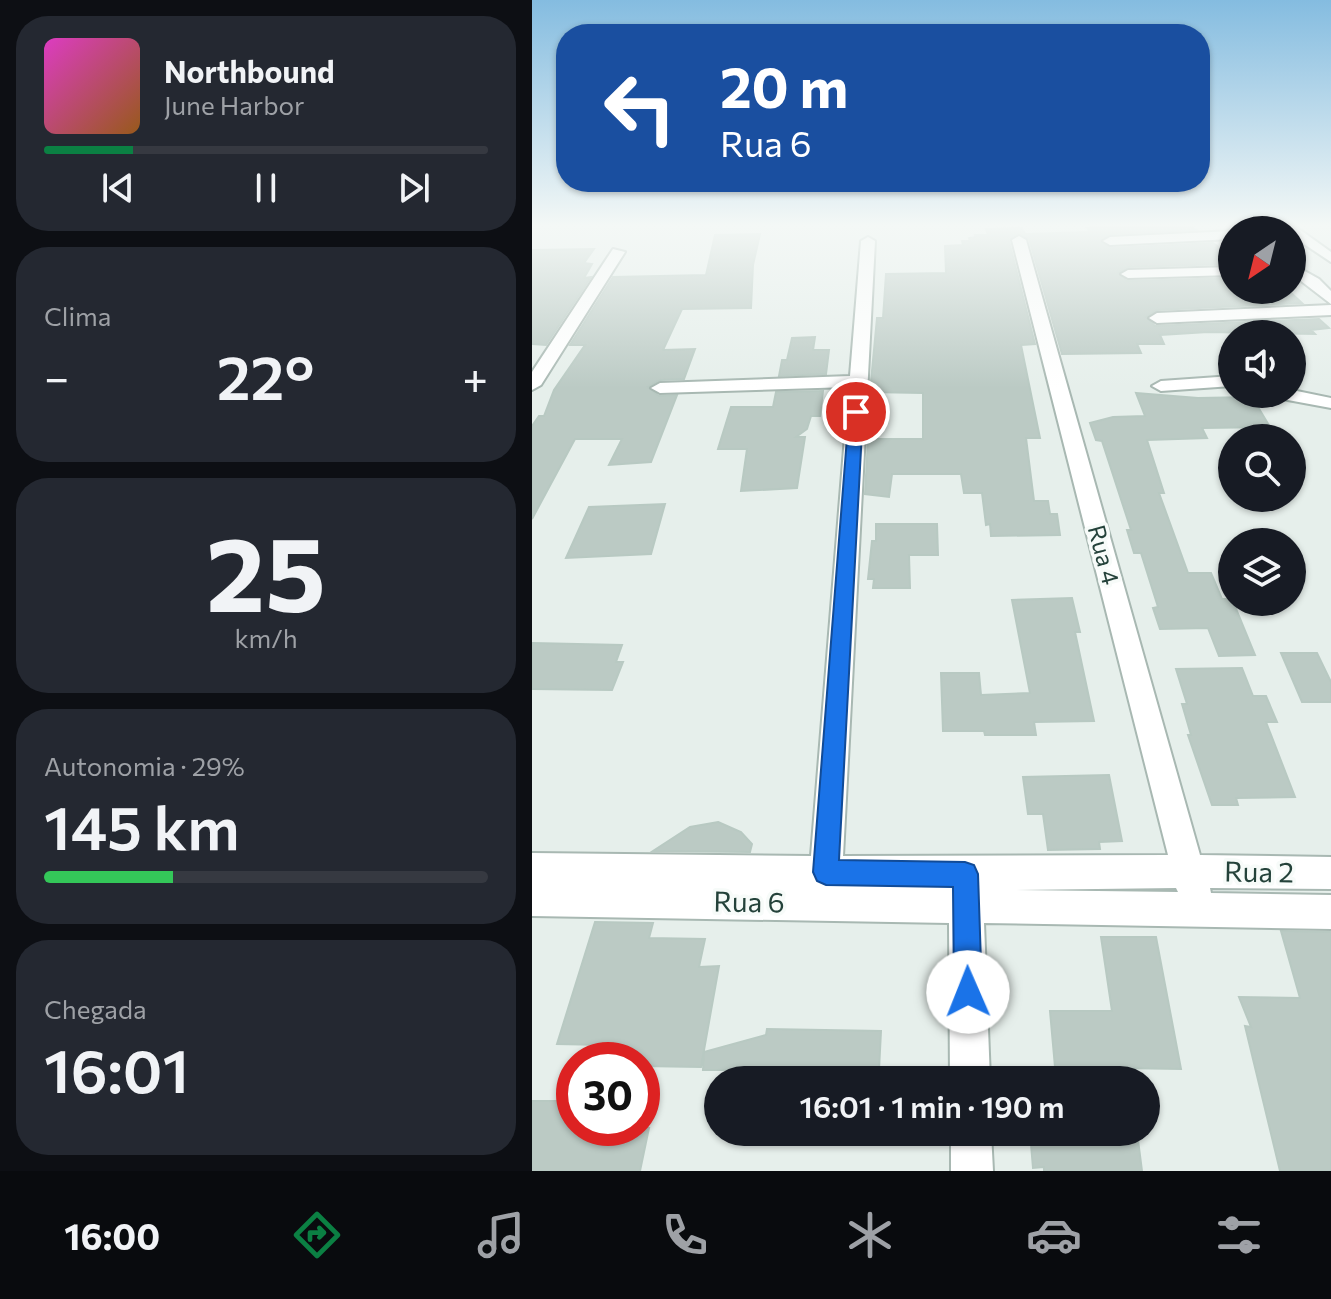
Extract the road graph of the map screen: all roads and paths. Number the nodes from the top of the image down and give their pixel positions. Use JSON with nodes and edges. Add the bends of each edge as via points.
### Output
{"nodes":[{"id":1,"x":601,"y":279,"type":"edge"},
{"id":2,"x":865,"y":279,"type":"edge"},
{"id":3,"x":1029,"y":279,"type":"edge"},
{"id":4,"x":1308,"y":279,"type":"edge"},
{"id":5,"x":1331,"y":299,"type":"edge"},
{"id":6,"x":1331,"y":310,"type":"edge"},
{"id":7,"x":1157,"y":318,"type":"dead end"},
{"id":8,"x":858,"y":381,"type":"junction"},
{"id":9,"x":1218,"y":382,"type":"edge"},
{"id":10,"x":532,"y":385,"type":"edge"},
{"id":11,"x":1161,"y":386,"type":"dead end"},
{"id":12,"x":660,"y":388,"type":"dead end"},
{"id":13,"x":1306,"y":398,"type":"edge"},
{"id":14,"x":1331,"y":403,"type":"edge"},
{"id":15,"x":532,"y":869,"type":"edge"},
{"id":16,"x":1188,"y":871,"type":"junction"},
{"id":17,"x":1331,"y":873,"type":"edge"},
{"id":18,"x":825,"y":888,"type":"junction"},
{"id":19,"x":966,"y":889,"type":"junction"},
{"id":20,"x":1065,"y":890,"type":"junction"},
{"id":21,"x":532,"y":899,"type":"edge"},
{"id":22,"x":1199,"y":910,"type":"junction"},
{"id":23,"x":1331,"y":912,"type":"edge"},
{"id":24,"x":970,"y":1066,"type":"edge"},
{"id":25,"x":971,"y":1146,"type":"edge"},
{"id":26,"x":972,"y":1171,"type":"edge"}],
"edges":[{"from":1,"to":10,"type":"street"},
{"from":2,"to":8,"type":"street"},
{"from":3,"to":16,"type":"street","name":"Rua 4"},
{"from":4,"to":5,"type":"street"},
{"from":6,"to":7,"type":"street"},
{"from":8,"to":12,"type":"street"},
{"from":8,"to":18,"type":"street"},
{"from":9,"to":11,"type":"street"},
{"from":13,"to":14,"type":"street"},
{"from":15,"to":18,"type":"street","name":"Rua 6"},
{"from":16,"to":17,"type":"street","name":"Rua 2"},
{"from":16,"to":20,"type":"street"},
{"from":16,"to":22,"type":"street","name":"Rua 4"},
{"from":18,"to":19,"type":"street","name":"Rua 6"},
{"from":18,"to":21,"type":"street","name":"Rua 6"},
{"from":19,"to":20,"type":"street"},
{"from":19,"to":24,"type":"street"},
{"from":20,"to":22,"type":"street"},
{"from":22,"to":23,"type":"street","name":"Rua 2"},
{"from":25,"to":26,"type":"street"}]}
